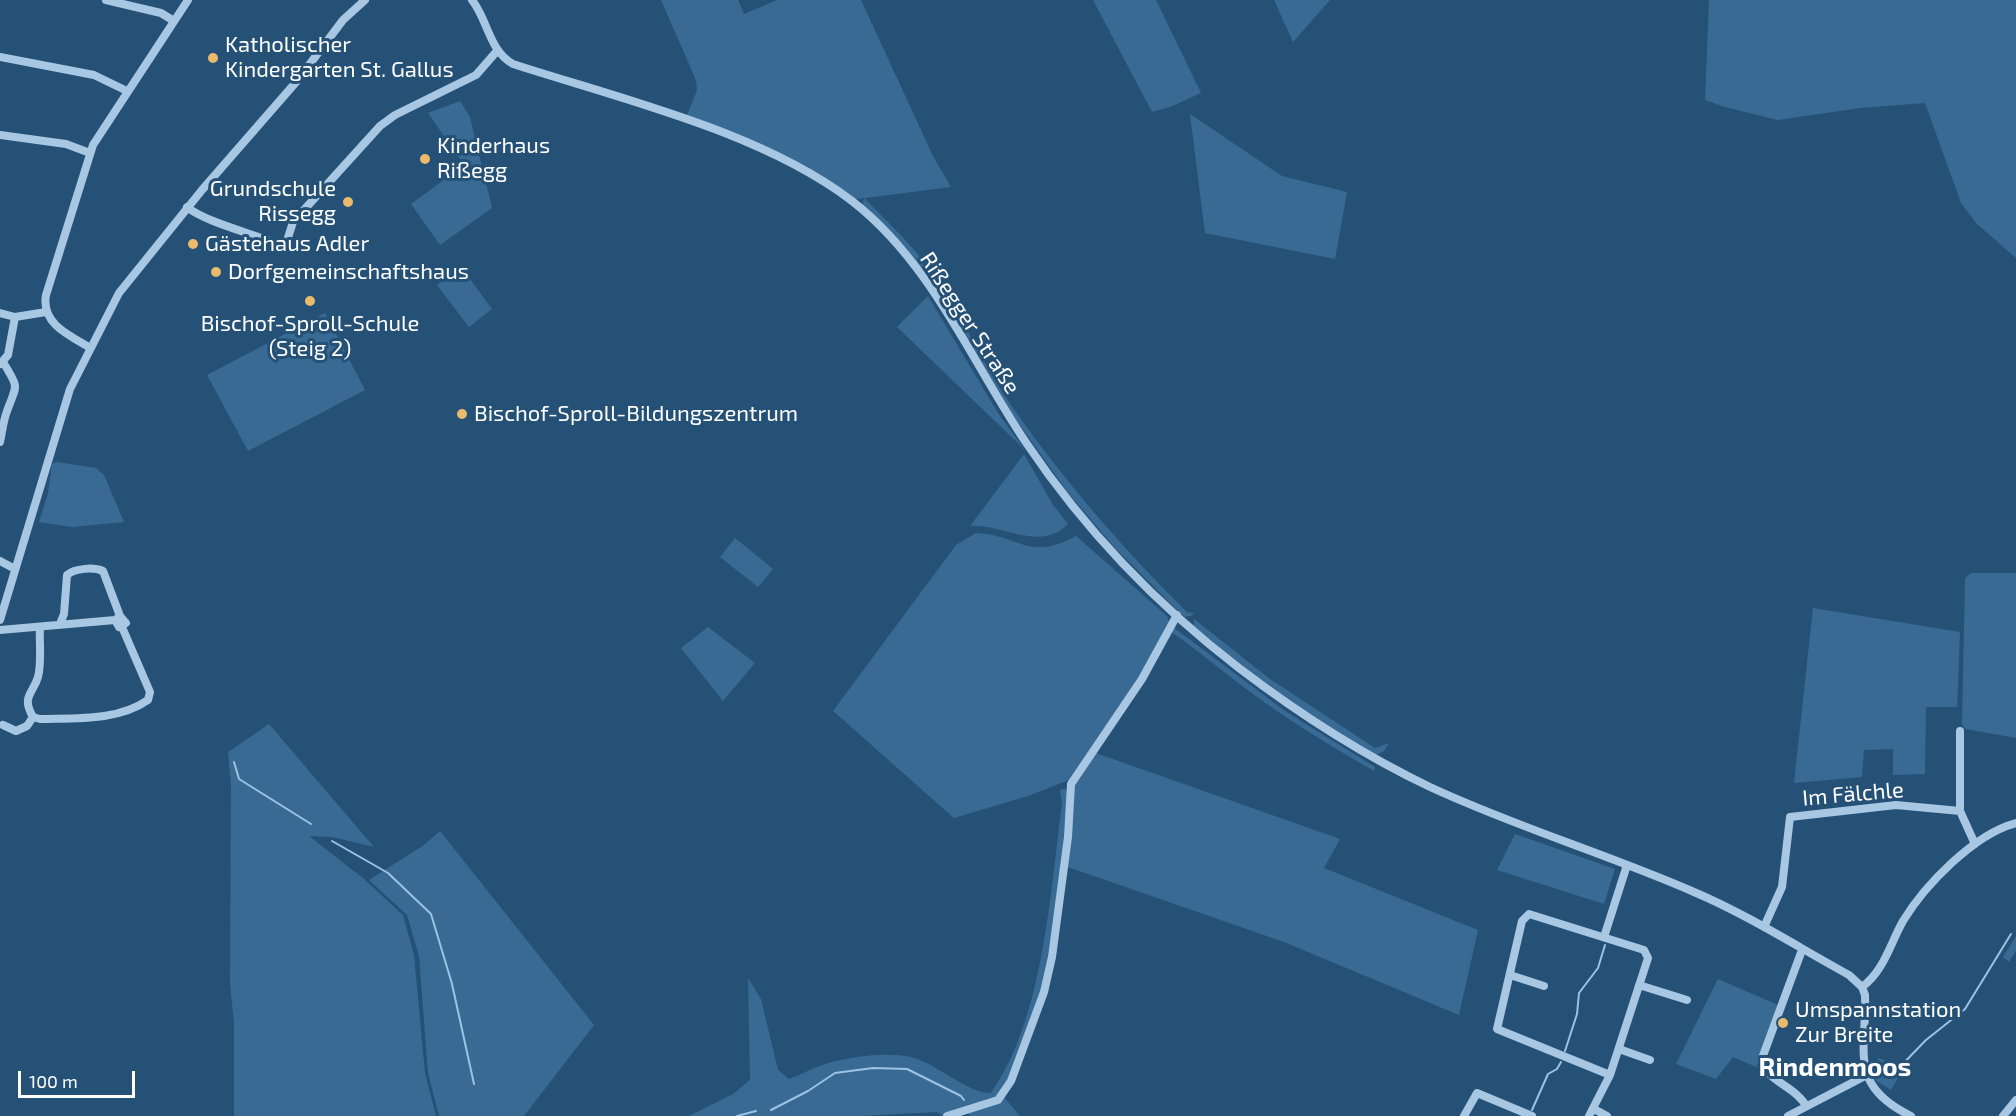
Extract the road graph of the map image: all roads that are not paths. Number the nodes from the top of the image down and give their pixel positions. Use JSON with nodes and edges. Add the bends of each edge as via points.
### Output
{"nodes":[{"id":1,"x":106,"y":0,"type":"edge"},
{"id":2,"x":188,"y":0,"type":"edge"},
{"id":3,"x":365,"y":0,"type":"edge"},
{"id":4,"x":472,"y":0,"type":"edge"},
{"id":5,"x":174,"y":21,"type":"junction"},
{"id":6,"x":497,"y":51,"type":"junction"},
{"id":7,"x":0,"y":57,"type":"edge"},
{"id":8,"x":127,"y":91,"type":"junction"},
{"id":9,"x":0,"y":135,"type":"edge"},
{"id":10,"x":90,"y":153,"type":"junction"},
{"id":11,"x":187,"y":207,"type":"junction"},
{"id":12,"x":46,"y":312,"type":"junction"},
{"id":13,"x":0,"y":313,"type":"edge"},
{"id":14,"x":15,"y":317,"type":"junction"},
{"id":15,"x":89,"y":347,"type":"junction"},
{"id":16,"x":1,"y":363,"type":"edge"},
{"id":17,"x":0,"y":442,"type":"edge"},
{"id":18,"x":0,"y":561,"type":"edge"},
{"id":19,"x":15,"y":569,"type":"junction"},
{"id":20,"x":1177,"y":615,"type":"junction"},
{"id":21,"x":117,"y":618,"type":"junction"},
{"id":22,"x":0,"y":620,"type":"edge"},
{"id":23,"x":60,"y":624,"type":"junction"},
{"id":24,"x":40,"y":627,"type":"junction"},
{"id":25,"x":0,"y":630,"type":"edge"},
{"id":26,"x":33,"y":717,"type":"junction"},
{"id":27,"x":3,"y":725,"type":"dead end"},
{"id":28,"x":1960,"y":731,"type":"dead end"},
{"id":29,"x":1960,"y":811,"type":"junction"},
{"id":30,"x":2016,"y":823,"type":"edge"},
{"id":31,"x":1975,"y":844,"type":"junction"},
{"id":32,"x":1627,"y":865,"type":"junction"},
{"id":33,"x":1764,"y":927,"type":"junction"},
{"id":34,"x":1604,"y":937,"type":"junction"},
{"id":35,"x":1802,"y":950,"type":"junction"},
{"id":36,"x":1510,"y":975,"type":"junction"},
{"id":37,"x":1639,"y":985,"type":"junction"},
{"id":38,"x":1544,"y":986,"type":"dead end"},
{"id":39,"x":1862,"y":987,"type":"junction"},
{"id":40,"x":1687,"y":1000,"type":"dead end"},
{"id":41,"x":1619,"y":1049,"type":"junction"},
{"id":42,"x":1650,"y":1060,"type":"dead end"},
{"id":43,"x":1610,"y":1075,"type":"junction"},
{"id":44,"x":1867,"y":1075,"type":"junction"},
{"id":45,"x":2016,"y":1100,"type":"edge"},
{"id":46,"x":1806,"y":1106,"type":"junction"},
{"id":47,"x":1592,"y":1112,"type":"edge"},
{"id":48,"x":947,"y":1116,"type":"edge"},
{"id":49,"x":1464,"y":1116,"type":"edge"},
{"id":50,"x":1532,"y":1116,"type":"edge"},
{"id":51,"x":1606,"y":1116,"type":"edge"},
{"id":52,"x":1788,"y":1116,"type":"edge"},
{"id":53,"x":1911,"y":1116,"type":"edge"},
{"id":54,"x":2003,"y":1116,"type":"edge"}],
"edges":[{"from":1,"to":5,"type":"street","via":[[161,13]]},
{"from":2,"to":5,"type":"street"},
{"from":3,"to":11,"type":"street","via":[[343,20],[297,81]]},
{"from":4,"to":6,"type":"street"},
{"from":5,"to":8,"type":"street"},
{"from":6,"to":11,"type":"street","via":[[476,75],[395,114],[380,126],[293,222],[285,247],[203,218]]},
{"from":6,"to":20,"type":"street","name":"Rißegger Straße","via":[[513,64],[764,150],[805,170],[857,206],[897,245],[933,291],[1001,404],[1071,505],[1130,571]]},
{"from":7,"to":8,"type":"street","via":[[94,75]]},
{"from":8,"to":10,"type":"street"},
{"from":9,"to":10,"type":"street","via":[[66,144]]},
{"from":10,"to":12,"type":"street","via":[[46,295]]},
{"from":11,"to":15,"type":"street","via":[[126,280]]},
{"from":12,"to":14,"type":"street"},
{"from":12,"to":15,"type":"street","via":[[60,329]]},
{"from":13,"to":14,"type":"street"},
{"from":14,"to":16,"type":"street","via":[[8,355]]},
{"from":15,"to":19,"type":"street","via":[[70,389]]},
{"from":16,"to":17,"type":"street","via":[[16,387]]},
{"from":18,"to":19,"type":"street"},
{"from":19,"to":22,"type":"street"},
{"from":20,"to":32,"type":"street","name":"Rißegger Straße","via":[[1293,707],[1381,761],[1516,824]]},
{"from":20,"to":48,"type":"street","via":[[1142,679],[1071,784],[1052,957],[1044,992],[1011,1081],[998,1100]]},
{"from":21,"to":23,"type":"street"},
{"from":21,"to":23,"type":"street","via":[[103,572],[73,571],[68,575]]},
{"from":21,"to":26,"type":"street","via":[[116,626],[122,627],[150,692],[148,700],[99,717]]},
{"from":23,"to":24,"type":"street"},
{"from":24,"to":25,"type":"street"},
{"from":24,"to":26,"type":"street","via":[[38,677],[27,700]]},
{"from":26,"to":27,"type":"street","via":[[27,726],[16,731]]},
{"from":28,"to":29,"type":"street"},
{"from":29,"to":31,"type":"street"},
{"from":29,"to":33,"type":"street","name":"Im Fälchle","via":[[1896,805],[1791,818],[1782,887]]},
{"from":30,"to":31,"type":"street"},
{"from":31,"to":39,"type":"street","via":[[1919,898],[1876,974]]},
{"from":32,"to":33,"type":"street","name":"Rißegger Straße"},
{"from":32,"to":34,"type":"street"},
{"from":33,"to":35,"type":"street","name":"Rißegger Straße"},
{"from":34,"to":36,"type":"street","via":[[1529,914],[1522,921]]},
{"from":34,"to":37,"type":"street","via":[[1644,950],[1648,958]]},
{"from":35,"to":39,"type":"street","name":"Rißegger Straße","via":[[1849,975]]},
{"from":35,"to":46,"type":"street","via":[[1761,1061],[1768,1072],[1799,1094]]},
{"from":36,"to":38,"type":"street"},
{"from":36,"to":43,"type":"street","via":[[1497,1029]]},
{"from":37,"to":40,"type":"street"},
{"from":37,"to":41,"type":"street"},
{"from":39,"to":44,"type":"street","via":[[1862,1059]]},
{"from":41,"to":42,"type":"street"},
{"from":41,"to":43,"type":"street"},
{"from":43,"to":47,"type":"street"},
{"from":44,"to":46,"type":"street"},
{"from":44,"to":53,"type":"street","via":[[1884,1098]]},
{"from":45,"to":54,"type":"street"},
{"from":46,"to":52,"type":"street"},
{"from":47,"to":51,"type":"street"},
{"from":49,"to":50,"type":"street","via":[[1477,1093]]}]}
